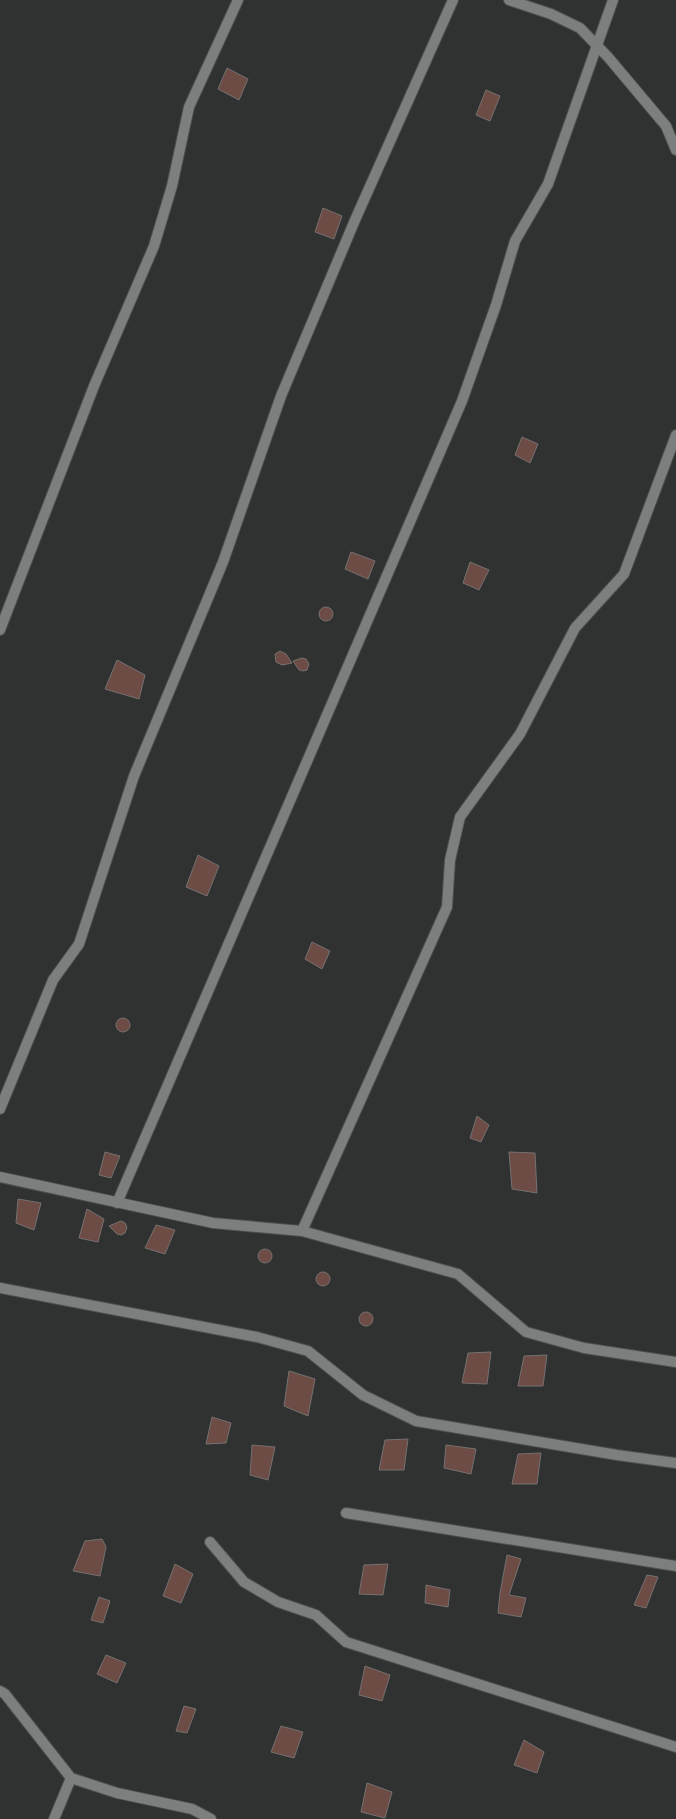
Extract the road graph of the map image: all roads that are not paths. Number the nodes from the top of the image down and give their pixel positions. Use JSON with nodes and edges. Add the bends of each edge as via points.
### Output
{"nodes":[{"id":1,"x":238,"y":0,"type":"edge"},
{"id":2,"x":453,"y":0,"type":"edge"},
{"id":3,"x":509,"y":0,"type":"edge"},
{"id":4,"x":613,"y":0,"type":"edge"},
{"id":5,"x":596,"y":46,"type":"junction"},
{"id":6,"x":676,"y":150,"type":"edge"},
{"id":7,"x":676,"y":435,"type":"edge"},
{"id":8,"x":0,"y":630,"type":"edge"},
{"id":9,"x":0,"y":1109,"type":"edge"},
{"id":10,"x":0,"y":1177,"type":"edge"},
{"id":11,"x":117,"y":1203,"type":"junction"},
{"id":12,"x":302,"y":1232,"type":"junction"},
{"id":13,"x":0,"y":1288,"type":"edge"},
{"id":14,"x":676,"y":1362,"type":"edge"},
{"id":15,"x":676,"y":1463,"type":"edge"},
{"id":16,"x":346,"y":1513,"type":"dead end"},
{"id":17,"x":210,"y":1542,"type":"dead end"},
{"id":18,"x":676,"y":1566,"type":"edge"},
{"id":19,"x":0,"y":1692,"type":"edge"},
{"id":20,"x":676,"y":1747,"type":"edge"},
{"id":21,"x":71,"y":1778,"type":"junction"},
{"id":22,"x":189,"y":1814,"type":"edge"},
{"id":23,"x":54,"y":1819,"type":"edge"},
{"id":24,"x":211,"y":1819,"type":"edge"}],
"edges":[{"from":1,"to":8,"type":"street","via":[[189,107],[172,186],[154,246],[94,386]]},
{"from":2,"to":9,"type":"street","via":[[281,396],[223,562],[134,776],[79,944],[53,980]]},
{"from":3,"to":5,"type":"street","via":[[580,28]]},
{"from":4,"to":5,"type":"street"},
{"from":5,"to":6,"type":"street","via":[[666,126]]},
{"from":5,"to":11,"type":"street","via":[[548,184],[514,241],[496,305],[462,401]]},
{"from":7,"to":12,"type":"street","via":[[624,574],[575,628],[520,734],[460,817],[450,860],[447,907]]},
{"from":10,"to":11,"type":"street"},
{"from":11,"to":12,"type":"street","via":[[213,1222]]},
{"from":12,"to":14,"type":"street","via":[[458,1274],[526,1332],[584,1348]]},
{"from":13,"to":15,"type":"street","via":[[257,1337],[308,1351],[363,1394],[416,1421]]},
{"from":16,"to":18,"type":"street"},
{"from":17,"to":20,"type":"street","via":[[244,1582],[278,1602],[316,1615],[346,1642]]},
{"from":19,"to":21,"type":"street","via":[[5,1694]]},
{"from":21,"to":22,"type":"street"},
{"from":21,"to":23,"type":"street"},
{"from":22,"to":24,"type":"street"}]}
